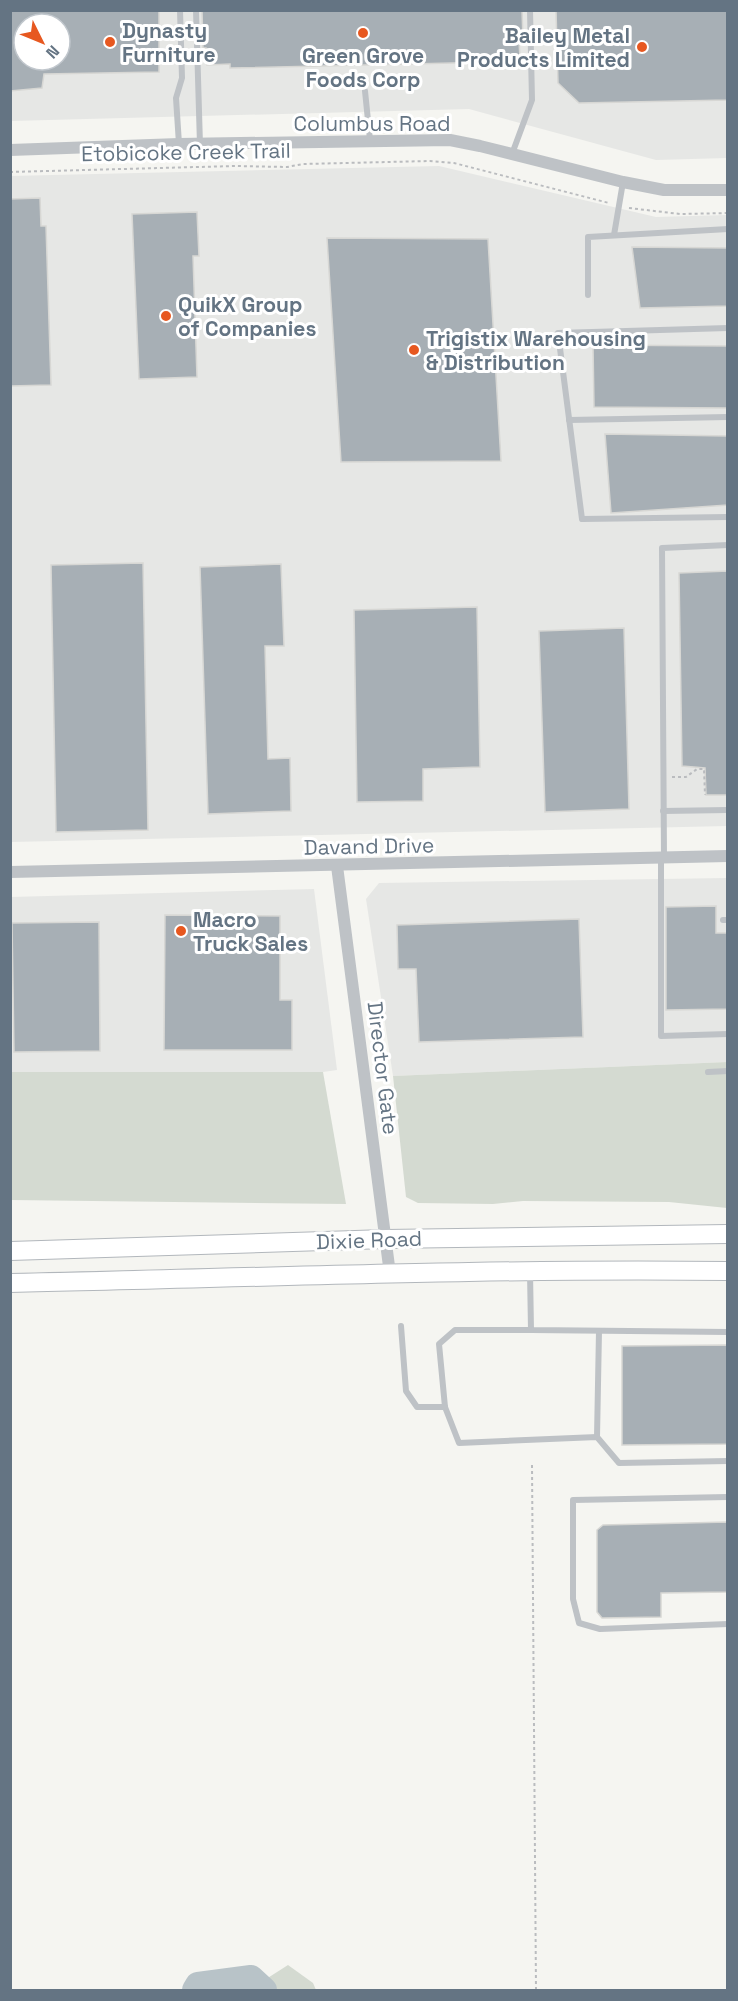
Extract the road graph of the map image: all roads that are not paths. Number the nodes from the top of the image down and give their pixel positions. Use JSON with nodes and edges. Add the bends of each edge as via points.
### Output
{"nodes":[{"id":1,"x":180,"y":10,"type":"edge"},
{"id":2,"x":196,"y":10,"type":"edge"},
{"id":3,"x":530,"y":10,"type":"edge"},
{"id":4,"x":365,"y":91,"type":"dead end"},
{"id":5,"x":370,"y":140,"type":"junction"},
{"id":6,"x":179,"y":144,"type":"junction"},
{"id":7,"x":200,"y":145,"type":"junction"},
{"id":8,"x":10,"y":150,"type":"edge"},
{"id":9,"x":512,"y":154,"type":"junction"},
{"id":10,"x":623,"y":182,"type":"junction"},
{"id":11,"x":728,"y":190,"type":"edge"},
{"id":12,"x":728,"y":229,"type":"edge"},
{"id":13,"x":614,"y":235,"type":"junction"},
{"id":14,"x":588,"y":295,"type":"dead end"},
{"id":15,"x":728,"y":328,"type":"edge"},
{"id":16,"x":728,"y":417,"type":"edge"},
{"id":17,"x":569,"y":420,"type":"junction"},
{"id":18,"x":728,"y":517,"type":"edge"},
{"id":19,"x":728,"y":545,"type":"edge"},
{"id":20,"x":728,"y":810,"type":"edge"},
{"id":21,"x":663,"y":811,"type":"junction"},
{"id":22,"x":728,"y":856,"type":"edge"},
{"id":23,"x":663,"y":858,"type":"junction"},
{"id":24,"x":337,"y":866,"type":"junction"},
{"id":25,"x":10,"y":872,"type":"edge"},
{"id":26,"x":728,"y":1034,"type":"edge"},
{"id":27,"x":728,"y":1071,"type":"edge"},
{"id":28,"x":708,"y":1072,"type":"dead end"},
{"id":29,"x":728,"y":1234,"type":"edge"},
{"id":30,"x":386,"y":1239,"type":"junction"},
{"id":31,"x":10,"y":1251,"type":"edge"},
{"id":32,"x":728,"y":1271,"type":"edge"},
{"id":33,"x":530,"y":1272,"type":"junction"},
{"id":34,"x":390,"y":1274,"type":"junction"},
{"id":35,"x":10,"y":1283,"type":"edge"},
{"id":36,"x":401,"y":1326,"type":"dead end"},
{"id":37,"x":531,"y":1330,"type":"junction"},
{"id":38,"x":599,"y":1331,"type":"junction"},
{"id":39,"x":728,"y":1332,"type":"edge"},
{"id":40,"x":446,"y":1407,"type":"junction"},
{"id":41,"x":597,"y":1437,"type":"junction"},
{"id":42,"x":728,"y":1461,"type":"edge"},
{"id":43,"x":728,"y":1497,"type":"edge"},
{"id":44,"x":728,"y":1624,"type":"edge"}],
"edges":[{"from":1,"to":6,"type":"lane","via":[[182,78],[176,98]]},
{"from":2,"to":7,"type":"lane"},
{"from":3,"to":9,"type":"lane","via":[[532,100]]},
{"from":4,"to":5,"type":"lane"},
{"from":5,"to":7,"type":"street","name":"Columbus Road"},
{"from":5,"to":9,"type":"street","name":"Columbus Road","via":[[450,140]]},
{"from":6,"to":7,"type":"street","name":"Columbus Road"},
{"from":6,"to":8,"type":"street","name":"Columbus Road"},
{"from":9,"to":10,"type":"street","name":"Columbus Road"},
{"from":10,"to":11,"type":"street","name":"Columbus Road","via":[[664,190]]},
{"from":10,"to":13,"type":"lane"},
{"from":12,"to":13,"type":"lane"},
{"from":13,"to":14,"type":"lane","via":[[588,237]]},
{"from":15,"to":17,"type":"lane","via":[[558,333]]},
{"from":16,"to":17,"type":"lane"},
{"from":17,"to":18,"type":"lane","via":[[582,519]]},
{"from":19,"to":21,"type":"lane","via":[[662,548]]},
{"from":20,"to":21,"type":"lane"},
{"from":21,"to":23,"type":"lane"},
{"from":22,"to":23,"type":"street","name":"Davand Drive"},
{"from":23,"to":24,"type":"street","name":"Davand Drive"},
{"from":23,"to":26,"type":"lane","via":[[661,1036]]},
{"from":24,"to":25,"type":"street","name":"Davand Drive"},
{"from":24,"to":30,"type":"street","name":"Director Gate"},
{"from":27,"to":28,"type":"lane"},
{"from":29,"to":30,"type":"main road","name":"Dixie Road"},
{"from":30,"to":31,"type":"main road","name":"Dixie Road"},
{"from":30,"to":34,"type":"street","name":"Director Gate"},
{"from":32,"to":33,"type":"main road","name":"Dixie Road"},
{"from":33,"to":34,"type":"main road","name":"Dixie Road"},
{"from":33,"to":37,"type":"lane"},
{"from":34,"to":35,"type":"main road","name":"Dixie Road"},
{"from":36,"to":40,"type":"lane","via":[[406,1391],[417,1407]]},
{"from":37,"to":38,"type":"lane"},
{"from":37,"to":40,"type":"lane","via":[[455,1330],[439,1344]]},
{"from":38,"to":39,"type":"lane"},
{"from":38,"to":41,"type":"lane"},
{"from":40,"to":41,"type":"lane","via":[[459,1443]]},
{"from":41,"to":42,"type":"lane","via":[[619,1463]]},
{"from":43,"to":44,"type":"lane","via":[[573,1500],[573,1599],[579,1623],[600,1629]]}]}
